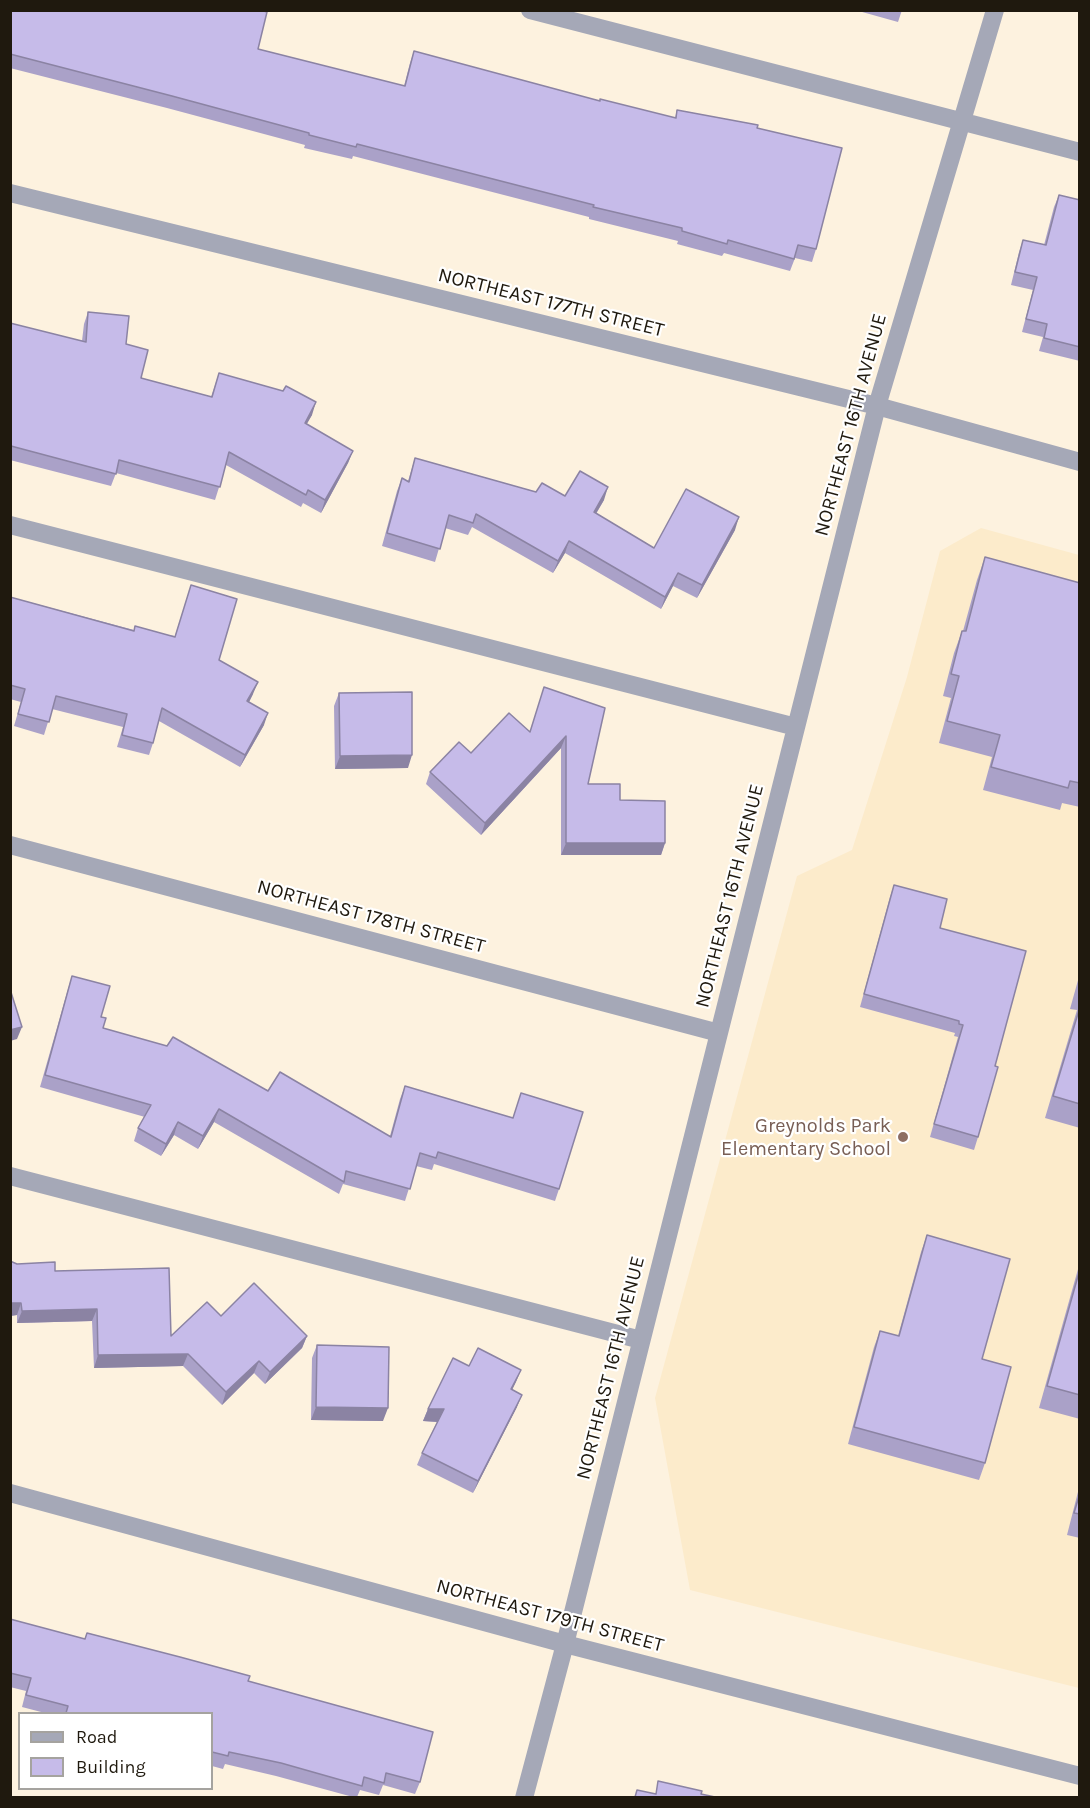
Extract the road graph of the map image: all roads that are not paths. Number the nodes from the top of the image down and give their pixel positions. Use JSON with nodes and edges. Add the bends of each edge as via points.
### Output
{"nodes":[{"id":1,"x":531,"y":10,"type":"edge"},
{"id":2,"x":995,"y":10,"type":"edge"},
{"id":3,"x":962,"y":121,"type":"junction"},
{"id":4,"x":1080,"y":152,"type":"edge"},
{"id":5,"x":10,"y":193,"type":"edge"},
{"id":6,"x":877,"y":406,"type":"junction"},
{"id":7,"x":1080,"y":462,"type":"edge"},
{"id":8,"x":10,"y":525,"type":"edge"},
{"id":9,"x":796,"y":727,"type":"junction"},
{"id":10,"x":10,"y":845,"type":"edge"},
{"id":11,"x":719,"y":1032,"type":"junction"},
{"id":12,"x":10,"y":1176,"type":"edge"},
{"id":13,"x":641,"y":1340,"type":"junction"},
{"id":14,"x":10,"y":1493,"type":"edge"},
{"id":15,"x":565,"y":1644,"type":"junction"},
{"id":16,"x":1080,"y":1776,"type":"edge"},
{"id":17,"x":524,"y":1797,"type":"edge"}],
"edges":[{"from":1,"to":3,"type":"street"},
{"from":2,"to":3,"type":"street","name":"NORTHEAST 16TH AVENUE"},
{"from":3,"to":4,"type":"street"},
{"from":3,"to":6,"type":"street","name":"NORTHEAST 16TH AVENUE"},
{"from":5,"to":6,"type":"street","name":"NORTHEAST 177TH STREET"},
{"from":6,"to":7,"type":"street","name":"NORTHEAST 177TH STREET"},
{"from":6,"to":9,"type":"street","name":"NORTHEAST 16TH AVENUE"},
{"from":8,"to":9,"type":"street"},
{"from":9,"to":11,"type":"street","name":"NORTHEAST 16TH AVENUE"},
{"from":10,"to":11,"type":"street","name":"NORTHEAST 178TH STREET"},
{"from":11,"to":13,"type":"street","name":"NORTHEAST 16TH AVENUE"},
{"from":12,"to":13,"type":"street"},
{"from":13,"to":15,"type":"street","name":"NORTHEAST 16TH AVENUE"},
{"from":14,"to":15,"type":"street","name":"NORTHEAST 179TH STREET"},
{"from":15,"to":16,"type":"street","name":"NORTHEAST 179TH STREET"},
{"from":15,"to":17,"type":"street","name":"NORTHEAST 16TH AVENUE"}]}
